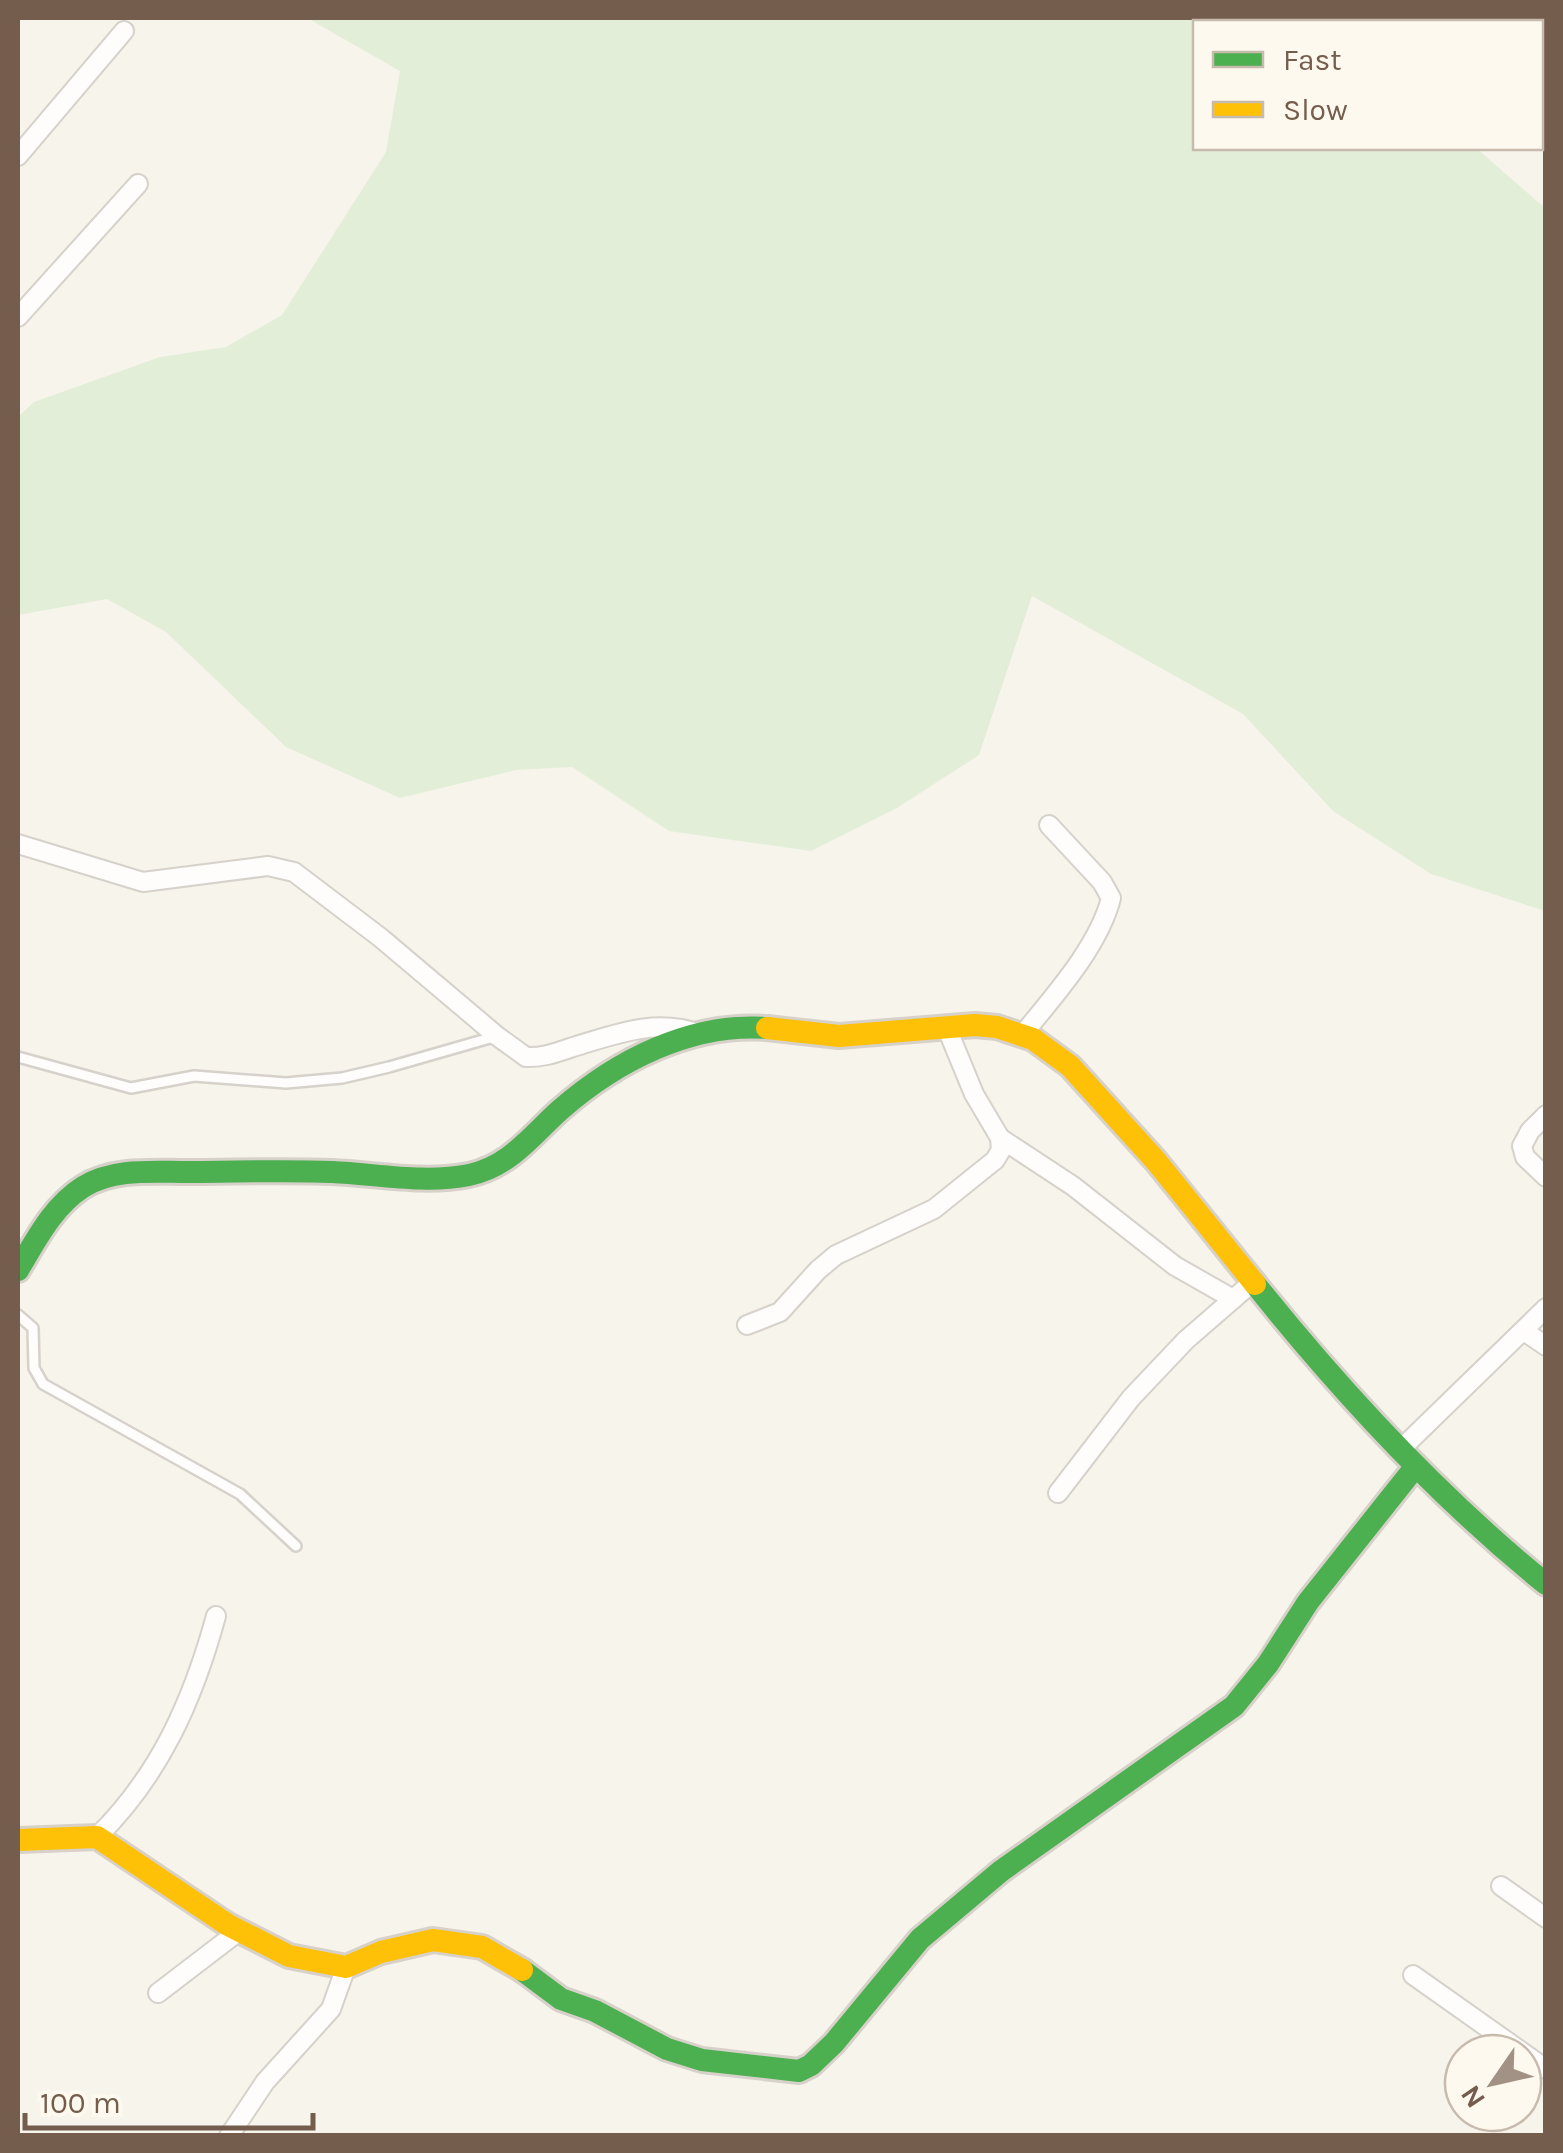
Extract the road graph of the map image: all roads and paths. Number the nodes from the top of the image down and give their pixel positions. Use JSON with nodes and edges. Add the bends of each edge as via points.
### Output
{"nodes":[{"id":1,"x":124,"y":31,"type":"dead end"},
{"id":2,"x":18,"y":156,"type":"edge"},
{"id":3,"x":138,"y":184,"type":"dead end"},
{"id":4,"x":18,"y":316,"type":"edge"},
{"id":5,"x":1049,"y":825,"type":"dead end"},
{"id":6,"x":18,"y":844,"type":"edge"},
{"id":7,"x":946,"y":1026,"type":"junction"},
{"id":8,"x":700,"y":1034,"type":"junction"},
{"id":9,"x":1024,"y":1034,"type":"junction"},
{"id":10,"x":496,"y":1036,"type":"junction"},
{"id":11,"x":18,"y":1056,"type":"edge"},
{"id":12,"x":1546,"y":1115,"type":"edge"},
{"id":13,"x":1000,"y":1138,"type":"junction"},
{"id":14,"x":1546,"y":1177,"type":"edge"},
{"id":15,"x":18,"y":1270,"type":"edge"},
{"id":16,"x":1254,"y":1281,"type":"junction"},
{"id":17,"x":1233,"y":1299,"type":"junction"},
{"id":18,"x":1546,"y":1308,"type":"edge"},
{"id":19,"x":18,"y":1315,"type":"edge"},
{"id":20,"x":748,"y":1325,"type":"dead end"},
{"id":21,"x":1524,"y":1331,"type":"junction"},
{"id":22,"x":1546,"y":1346,"type":"edge"},
{"id":23,"x":1408,"y":1458,"type":"junction"},
{"id":24,"x":1058,"y":1493,"type":"dead end"},
{"id":25,"x":296,"y":1546,"type":"dead end"},
{"id":26,"x":1546,"y":1584,"type":"edge"},
{"id":27,"x":216,"y":1616,"type":"dead end"},
{"id":28,"x":97,"y":1837,"type":"junction"},
{"id":29,"x":18,"y":1840,"type":"edge"},
{"id":30,"x":1500,"y":1886,"type":"dead end"},
{"id":31,"x":1546,"y":1918,"type":"edge"},
{"id":32,"x":240,"y":1931,"type":"junction"},
{"id":33,"x":346,"y":1967,"type":"junction"},
{"id":34,"x":1413,"y":1975,"type":"dead end"},
{"id":35,"x":158,"y":1993,"type":"dead end"},
{"id":36,"x":1546,"y":2069,"type":"edge"},
{"id":37,"x":229,"y":2136,"type":"edge"}],
"edges":[{"from":1,"to":2,"type":"street"},
{"from":3,"to":4,"type":"street"},
{"from":5,"to":9,"type":"street","via":[[1111,898],[1076,966]]},
{"from":6,"to":10,"type":"street","via":[[143,882],[268,866],[294,872]]},
{"from":7,"to":8,"type":"street","via":[[850,1036],[746,1027]]},
{"from":7,"to":9,"type":"street","via":[[986,1025]]},
{"from":7,"to":13,"type":"street"},
{"from":8,"to":10,"type":"street","via":[[658,1025],[534,1058]]},
{"from":8,"to":15,"type":"street","via":[[638,1058],[585,1091],[492,1168],[449,1178],[170,1172],[97,1180],[70,1196]]},
{"from":9,"to":16,"type":"street","via":[[1068,1065],[1100,1099]]},
{"from":10,"to":11,"type":"lane","via":[[342,1078],[286,1084],[194,1076],[131,1088]]},
{"from":12,"to":14,"type":"street","via":[[1522,1146]]},
{"from":13,"to":17,"type":"street","via":[[1175,1266]]},
{"from":13,"to":20,"type":"street","via":[[995,1160],[934,1208],[836,1255],[780,1312]]},
{"from":16,"to":17,"type":"street"},
{"from":16,"to":23,"type":"street"},
{"from":17,"to":24,"type":"street","via":[[1132,1398]]},
{"from":18,"to":21,"type":"street"},
{"from":19,"to":25,"type":"lane","via":[[32,1328],[34,1368],[43,1384],[240,1494]]},
{"from":21,"to":22,"type":"street"},
{"from":21,"to":23,"type":"street"},
{"from":23,"to":26,"type":"street"},
{"from":23,"to":33,"type":"street","via":[[1234,1706],[1038,1843],[947,1916],[920,1939],[834,2044],[799,2071],[702,2060],[667,2049],[561,1998],[482,1947],[433,1940]]},
{"from":27,"to":28,"type":"street","via":[[200,1676],[161,1759]]},
{"from":28,"to":29,"type":"street"},
{"from":28,"to":32,"type":"street"},
{"from":30,"to":31,"type":"street"},
{"from":32,"to":33,"type":"street","via":[[289,1956]]},
{"from":32,"to":35,"type":"street"},
{"from":33,"to":37,"type":"street","via":[[331,2009],[265,2082]]},
{"from":34,"to":36,"type":"street"}]}
